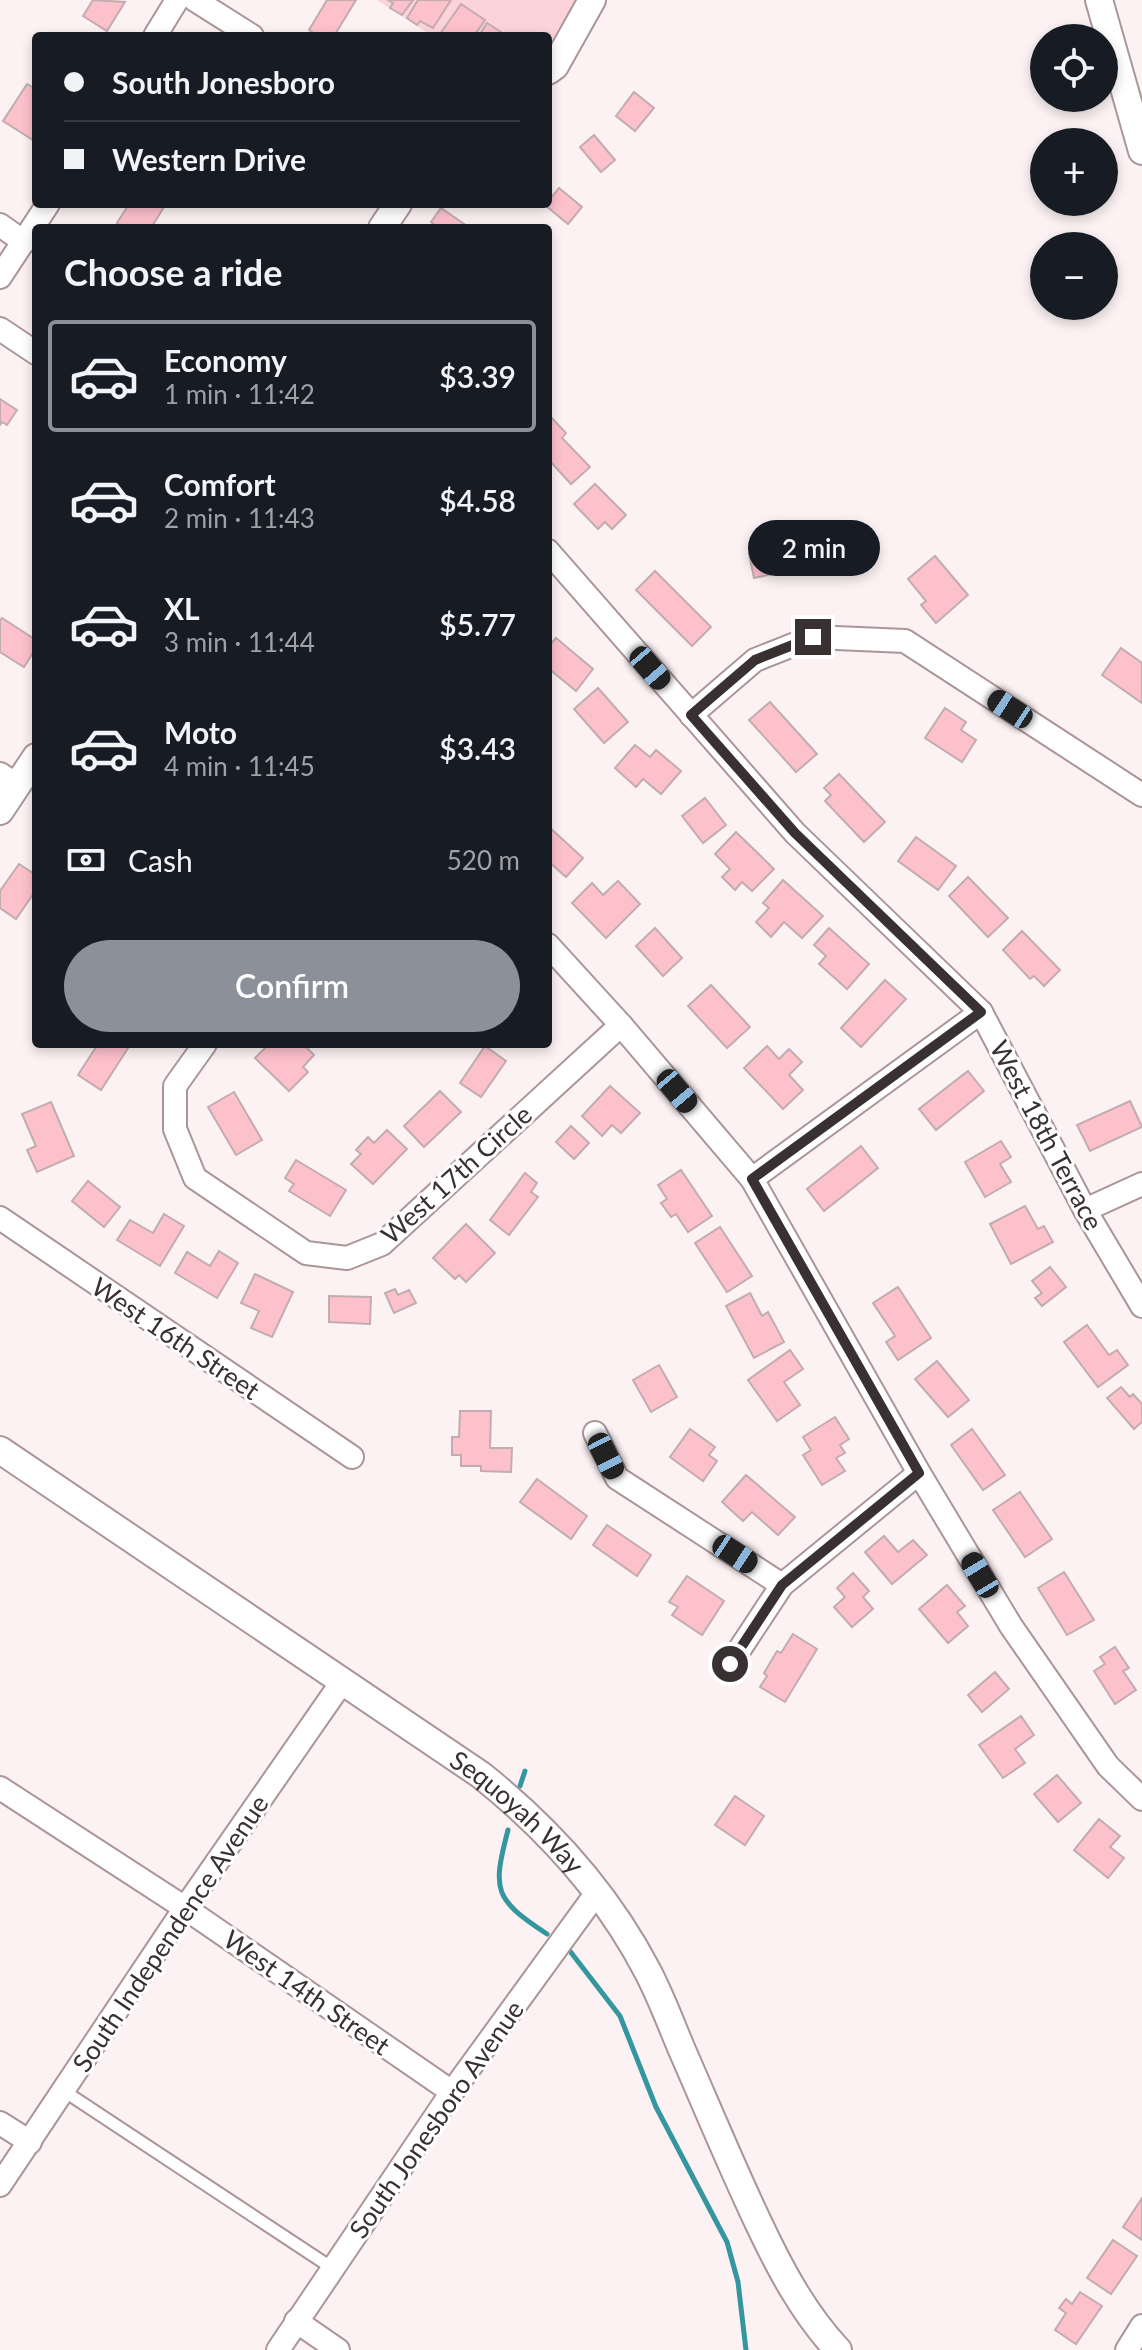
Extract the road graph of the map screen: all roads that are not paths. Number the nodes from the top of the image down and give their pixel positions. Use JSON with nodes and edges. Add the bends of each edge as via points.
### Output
{"nodes":[{"id":1,"x":177,"y":0,"type":"edge"},
{"id":2,"x":195,"y":0,"type":"edge"},
{"id":3,"x":592,"y":0,"type":"edge"},
{"id":4,"x":1099,"y":0,"type":"edge"},
{"id":5,"x":157,"y":32,"type":"edge"},
{"id":6,"x":246,"y":32,"type":"edge"},
{"id":7,"x":552,"y":68,"type":"edge"},
{"id":8,"x":1142,"y":151,"type":"edge"},
{"id":9,"x":0,"y":225,"type":"edge"},
{"id":10,"x":32,"y":229,"type":"edge"},
{"id":11,"x":24,"y":242,"type":"junction"},
{"id":12,"x":0,"y":277,"type":"edge"},
{"id":13,"x":0,"y":329,"type":"edge"},
{"id":14,"x":32,"y":350,"type":"edge"},
{"id":15,"x":552,"y":556,"type":"edge"},
{"id":16,"x":691,"y":715,"type":"junction"},
{"id":17,"x":32,"y":760,"type":"edge"},
{"id":18,"x":9,"y":779,"type":"edge"},
{"id":19,"x":1142,"y":795,"type":"edge"},
{"id":20,"x":0,"y":811,"type":"edge"},
{"id":21,"x":552,"y":949,"type":"edge"},
{"id":22,"x":981,"y":1012,"type":"junction"},
{"id":23,"x":621,"y":1025,"type":"junction"},
{"id":24,"x":202,"y":1048,"type":"edge"},
{"id":25,"x":752,"y":1179,"type":"junction"},
{"id":26,"x":1142,"y":1184,"type":"edge"},
{"id":27,"x":1085,"y":1210,"type":"junction"},
{"id":28,"x":0,"y":1218,"type":"edge"},
{"id":29,"x":1142,"y":1306,"type":"edge"},
{"id":30,"x":595,"y":1433,"type":"dead end"},
{"id":31,"x":0,"y":1450,"type":"edge"},
{"id":32,"x":352,"y":1457,"type":"dead end"},
{"id":33,"x":919,"y":1473,"type":"junction"},
{"id":34,"x":782,"y":1585,"type":"junction"},
{"id":35,"x":730,"y":1664,"type":"dead end"},
{"id":36,"x":342,"y":1682,"type":"junction"},
{"id":37,"x":0,"y":1788,"type":"edge"},
{"id":38,"x":1142,"y":1799,"type":"edge"},
{"id":39,"x":598,"y":1891,"type":"junction"},
{"id":40,"x":185,"y":1908,"type":"junction"},
{"id":41,"x":64,"y":2091,"type":"junction"},
{"id":42,"x":452,"y":2092,"type":"junction"},
{"id":43,"x":0,"y":2123,"type":"edge"},
{"id":44,"x":30,"y":2142,"type":"junction"},
{"id":45,"x":0,"y":2185,"type":"edge"},
{"id":46,"x":332,"y":2268,"type":"junction"},
{"id":47,"x":296,"y":2321,"type":"junction"},
{"id":48,"x":1142,"y":2326,"type":"edge"},
{"id":49,"x":278,"y":2350,"type":"edge"},
{"id":50,"x":338,"y":2350,"type":"edge"},
{"id":51,"x":838,"y":2350,"type":"edge"},
{"id":52,"x":1127,"y":2350,"type":"edge"}],
"edges":[{"from":1,"to":5,"type":"street"},
{"from":2,"to":6,"type":"street"},
{"from":3,"to":7,"type":"street"},
{"from":4,"to":8,"type":"street"},
{"from":9,"to":11,"type":"street"},
{"from":10,"to":11,"type":"street"},
{"from":11,"to":12,"type":"street"},
{"from":13,"to":14,"type":"street"},
{"from":15,"to":16,"type":"street","name":"West 18th Terrace"},
{"from":16,"to":19,"type":"street","via":[[755,660],[813,637],[905,641]]},
{"from":16,"to":22,"type":"street","name":"West 18th Terrace","via":[[795,833]]},
{"from":17,"to":18,"type":"street"},
{"from":18,"to":20,"type":"street"},
{"from":21,"to":23,"type":"street"},
{"from":22,"to":25,"type":"street"},
{"from":22,"to":27,"type":"street","name":"West 18th Terrace"},
{"from":23,"to":24,"type":"street","name":"West 17th Circle","via":[[382,1244],[347,1258],[306,1253],[195,1178],[175,1129],[175,1086]]},
{"from":23,"to":25,"type":"street"},
{"from":25,"to":33,"type":"street"},
{"from":26,"to":27,"type":"street"},
{"from":27,"to":29,"type":"street","name":"West 18th Terrace"},
{"from":28,"to":32,"type":"street","name":"West 16th Street"},
{"from":30,"to":34,"type":"street","via":[[617,1478]]},
{"from":31,"to":36,"type":"street","name":"Sequoyah Way"},
{"from":33,"to":34,"type":"street"},
{"from":33,"to":38,"type":"street","via":[[1011,1626],[1108,1766]]},
{"from":34,"to":35,"type":"street"},
{"from":36,"to":39,"type":"street","name":"Sequoyah Way","via":[[520,1806]]},
{"from":36,"to":40,"type":"street","name":"South Independence Avenue"},
{"from":37,"to":40,"type":"street","name":"West 14th Street"},
{"from":39,"to":42,"type":"street","name":"South Jonesboro Avenue"},
{"from":39,"to":51,"type":"street","name":"Sequoyah Way","via":[[650,1975],[782,2271]]},
{"from":40,"to":41,"type":"street","name":"South Independence Avenue"},
{"from":40,"to":42,"type":"street","name":"West 14th Street"},
{"from":41,"to":44,"type":"street","name":"South Independence Avenue"},
{"from":41,"to":46,"type":"lane"},
{"from":42,"to":46,"type":"street","name":"South Jonesboro Avenue"},
{"from":43,"to":44,"type":"street"},
{"from":44,"to":45,"type":"street","name":"South Independence Avenue"},
{"from":46,"to":47,"type":"street","name":"South Jonesboro Avenue"},
{"from":47,"to":49,"type":"street","name":"South Jonesboro Avenue"},
{"from":47,"to":50,"type":"street"},
{"from":48,"to":52,"type":"street"}]}
